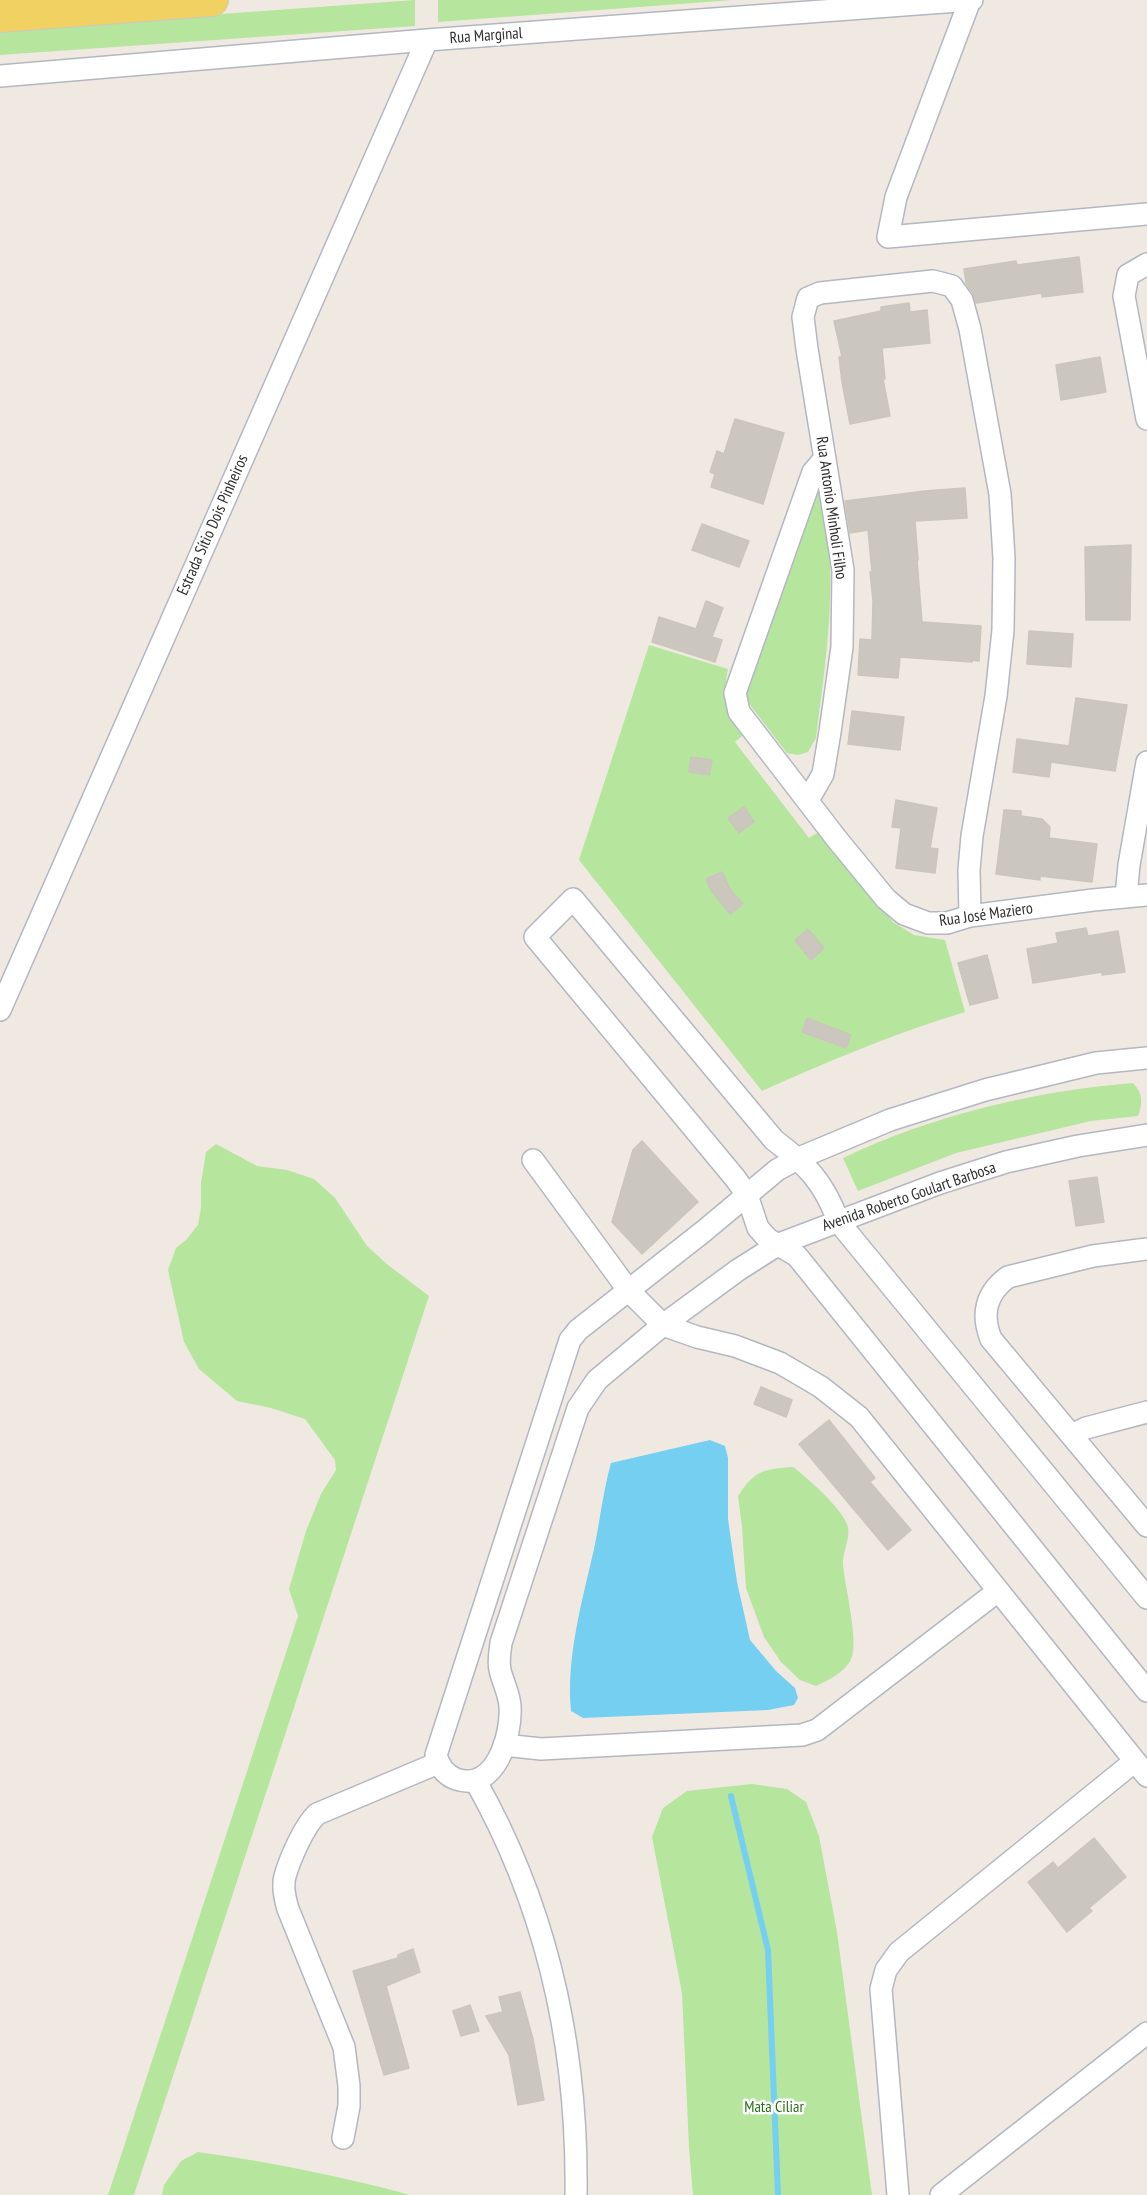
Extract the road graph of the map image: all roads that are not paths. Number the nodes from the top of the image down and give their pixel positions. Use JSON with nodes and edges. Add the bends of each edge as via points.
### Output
{"nodes":[{"id":1,"x":212,"y":0,"type":"edge"},
{"id":2,"x":971,"y":0,"type":"edge"},
{"id":3,"x":0,"y":16,"type":"edge"},
{"id":4,"x":427,"y":40,"type":"junction"},
{"id":5,"x":0,"y":76,"type":"edge"},
{"id":6,"x":1147,"y":214,"type":"edge"},
{"id":7,"x":1147,"y":264,"type":"edge"},
{"id":8,"x":1147,"y":419,"type":"edge"},
{"id":9,"x":825,"y":458,"type":"junction"},
{"id":10,"x":1147,"y":762,"type":"edge"},
{"id":11,"x":808,"y":800,"type":"junction"},
{"id":12,"x":1137,"y":896,"type":"edge"},
{"id":13,"x":970,"y":916,"type":"junction"},
{"id":14,"x":0,"y":1010,"type":"edge"},
{"id":15,"x":1147,"y":1058,"type":"edge"},
{"id":16,"x":1147,"y":1135,"type":"edge"},
{"id":17,"x":799,"y":1158,"type":"junction"},
{"id":18,"x":533,"y":1160,"type":"dead end"},
{"id":19,"x":747,"y":1195,"type":"junction"},
{"id":20,"x":838,"y":1221,"type":"junction"},
{"id":21,"x":779,"y":1244,"type":"junction"},
{"id":22,"x":1147,"y":1249,"type":"edge"},
{"id":23,"x":628,"y":1291,"type":"junction"},
{"id":24,"x":663,"y":1325,"type":"junction"},
{"id":25,"x":1147,"y":1412,"type":"edge"},
{"id":26,"x":1071,"y":1435,"type":"junction"},
{"id":27,"x":1147,"y":1527,"type":"edge"},
{"id":28,"x":998,"y":1591,"type":"junction"},
{"id":29,"x":1147,"y":1598,"type":"edge"},
{"id":30,"x":1147,"y":1691,"type":"edge"},
{"id":31,"x":504,"y":1745,"type":"junction"},
{"id":32,"x":438,"y":1763,"type":"junction"},
{"id":33,"x":1141,"y":1769,"type":"edge"},
{"id":34,"x":475,"y":1780,"type":"junction"},
{"id":35,"x":1147,"y":2032,"type":"edge"},
{"id":36,"x":343,"y":2139,"type":"dead end"},
{"id":37,"x":576,"y":2195,"type":"edge"},
{"id":38,"x":898,"y":2195,"type":"edge"},
{"id":39,"x":941,"y":2195,"type":"edge"}],
"edges":[{"from":1,"to":3,"type":"main road"},
{"from":2,"to":4,"type":"street","name":"Rua Marginal"},
{"from":2,"to":6,"type":"street","via":[[896,197],[888,237]]},
{"from":4,"to":5,"type":"street","name":"Rua Marginal"},
{"from":4,"to":14,"type":"street","name":"Estrada Sítio Dois Pinheiros"},
{"from":7,"to":8,"type":"street","via":[[1128,275],[1124,296]]},
{"from":9,"to":11,"type":"street","name":"Rua Antonio Minholi Filho","via":[[843,570],[842,647],[823,774]]},
{"from":9,"to":11,"type":"street","name":"Rua José Maziero","via":[[813,472],[735,693],[739,712]]},
{"from":9,"to":13,"type":"street","name":"Rua Antonio Minholi Filho","via":[[803,317],[808,298],[820,292],[933,281],[952,286],[962,300],[970,329],[1000,494],[1004,558],[1003,630],[972,836]]},
{"from":10,"to":12,"type":"street","via":[[1129,865]]},
{"from":11,"to":13,"type":"street","name":"Rua José Maziero","via":[[886,899],[904,914],[928,923],[947,923]]},
{"from":12,"to":13,"type":"street","name":"Rua José Maziero"},
{"from":15,"to":17,"type":"street","via":[[1096,1063],[985,1090],[890,1120]]},
{"from":16,"to":20,"type":"street","name":"Avenida Roberto Goulart Barbosa","via":[[1006,1162]]},
{"from":17,"to":19,"type":"street"},
{"from":17,"to":19,"type":"street","via":[[774,1140],[573,899],[535,937]]},
{"from":17,"to":20,"type":"street","via":[[823,1186]]},
{"from":18,"to":23,"type":"street"},
{"from":19,"to":21,"type":"street","via":[[758,1228]]},
{"from":19,"to":23,"type":"street"},
{"from":20,"to":21,"type":"street","name":"Avenida Roberto Goulart Barbosa"},
{"from":20,"to":29,"type":"street"},
{"from":21,"to":24,"type":"street","name":"Avenida Roberto Goulart Barbosa"},
{"from":21,"to":30,"type":"street","via":[[797,1256]]},
{"from":22,"to":26,"type":"street","via":[[1094,1256],[1008,1277],[990,1296],[985,1316],[991,1339]]},
{"from":23,"to":24,"type":"street"},
{"from":23,"to":32,"type":"street","via":[[570,1340],[436,1755]]},
{"from":24,"to":28,"type":"street","via":[[758,1354],[801,1375],[840,1402],[858,1418]]},
{"from":24,"to":31,"type":"street","name":"Avenida Roberto Goulart Barbosa","via":[[597,1380],[578,1408],[501,1643],[500,1669],[510,1708]]},
{"from":25,"to":26,"type":"street"},
{"from":26,"to":27,"type":"street"},
{"from":28,"to":31,"type":"street","via":[[818,1730],[802,1735],[541,1749]]},
{"from":28,"to":33,"type":"street"},
{"from":31,"to":34,"type":"street","name":"Avenida Roberto Goulart Barbosa","via":[[492,1770]]},
{"from":32,"to":34,"type":"street","via":[[454,1778]]},
{"from":32,"to":36,"type":"street","via":[[317,1814],[308,1824],[285,1877],[288,1909],[344,2047],[349,2106]]},
{"from":33,"to":38,"type":"street","via":[[899,1952],[886,1970],[881,1989]]},
{"from":34,"to":37,"type":"street","via":[[529,1896],[555,1985],[575,2113]]},
{"from":35,"to":39,"type":"street"}]}
